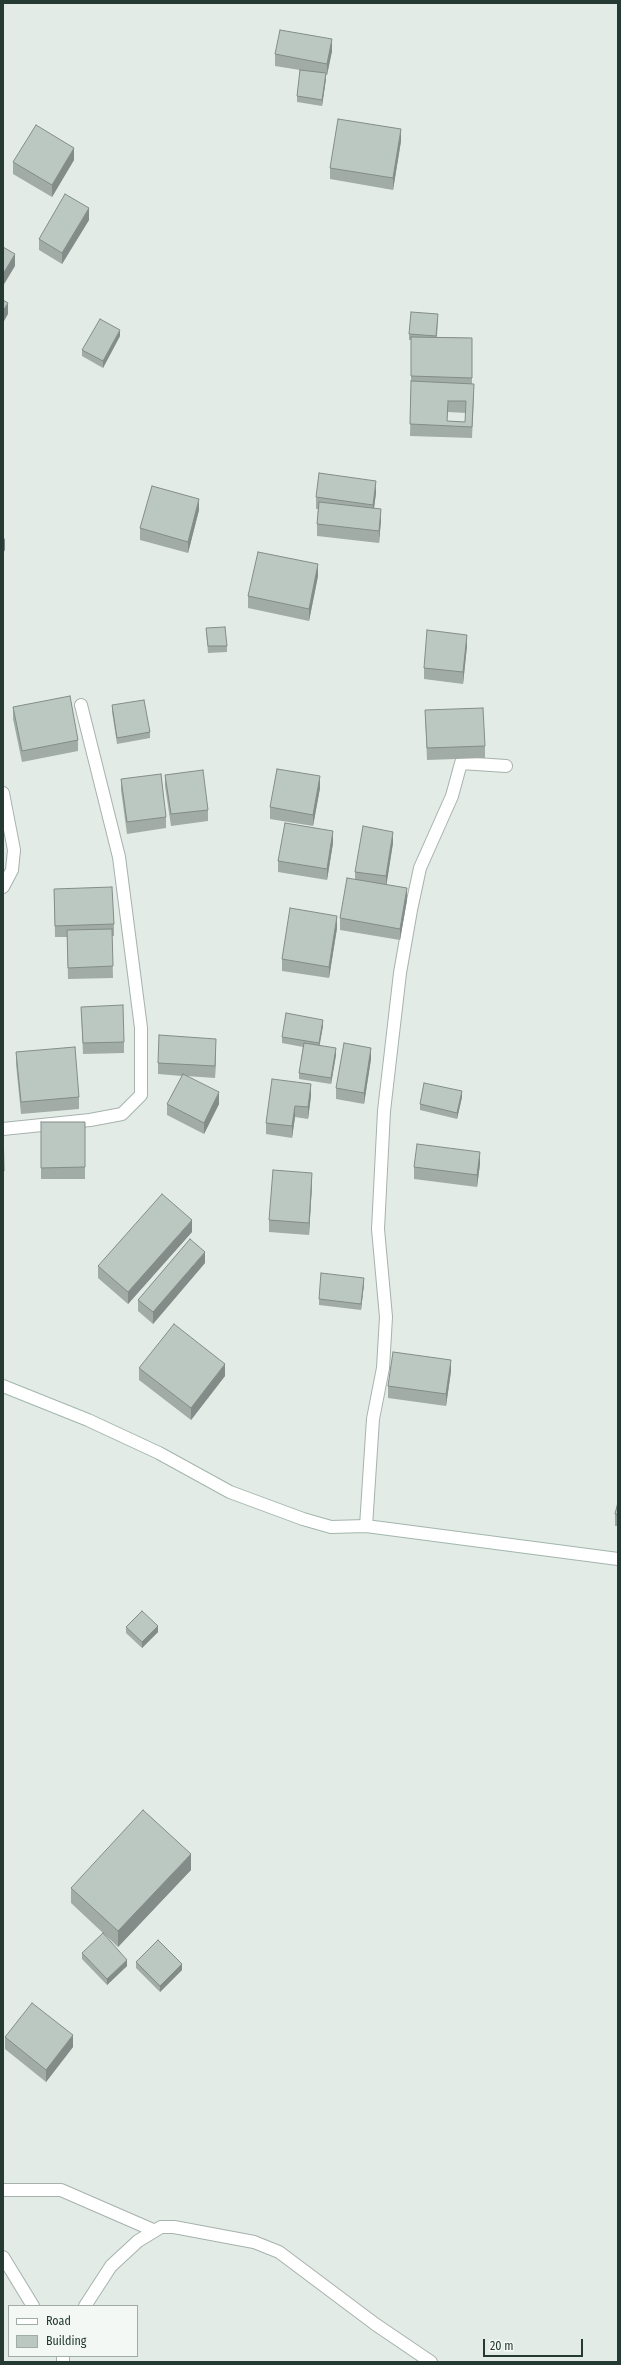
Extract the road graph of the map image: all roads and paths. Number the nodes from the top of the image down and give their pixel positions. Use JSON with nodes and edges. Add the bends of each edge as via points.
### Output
{"nodes":[{"id":1,"x":81,"y":705,"type":"dead end"},
{"id":2,"x":506,"y":766,"type":"dead end"},
{"id":3,"x":3,"y":794,"type":"edge"},
{"id":4,"x":3,"y":887,"type":"edge"},
{"id":5,"x":3,"y":1129,"type":"edge"},
{"id":6,"x":3,"y":1386,"type":"edge"},
{"id":7,"x":366,"y":1526,"type":"junction"},
{"id":8,"x":618,"y":1559,"type":"edge"},
{"id":9,"x":3,"y":2190,"type":"edge"},
{"id":10,"x":153,"y":2230,"type":"junction"},
{"id":11,"x":3,"y":2257,"type":"edge"},
{"id":12,"x":32,"y":2305,"type":"edge"},
{"id":13,"x":86,"y":2305,"type":"edge"},
{"id":14,"x":431,"y":2362,"type":"edge"}],
"edges":[{"from":1,"to":5,"type":"street","via":[[119,857],[141,1028],[141,1095],[122,1114]]},
{"from":2,"to":7,"type":"street","via":[[461,763],[452,796],[420,868],[402,959],[384,1111],[378,1229],[386,1317],[383,1368],[373,1418]]},
{"from":3,"to":4,"type":"street","via":[[14,850],[12,870]]},
{"from":6,"to":7,"type":"street","via":[[88,1420],[152,1450],[230,1492],[331,1527]]},
{"from":7,"to":8,"type":"street"},
{"from":9,"to":10,"type":"street","via":[[61,2190]]},
{"from":10,"to":13,"type":"street","via":[[138,2240],[111,2266]]},
{"from":10,"to":14,"type":"street","via":[[174,2227],[254,2242],[279,2252],[375,2324]]},
{"from":11,"to":12,"type":"street"}]}
